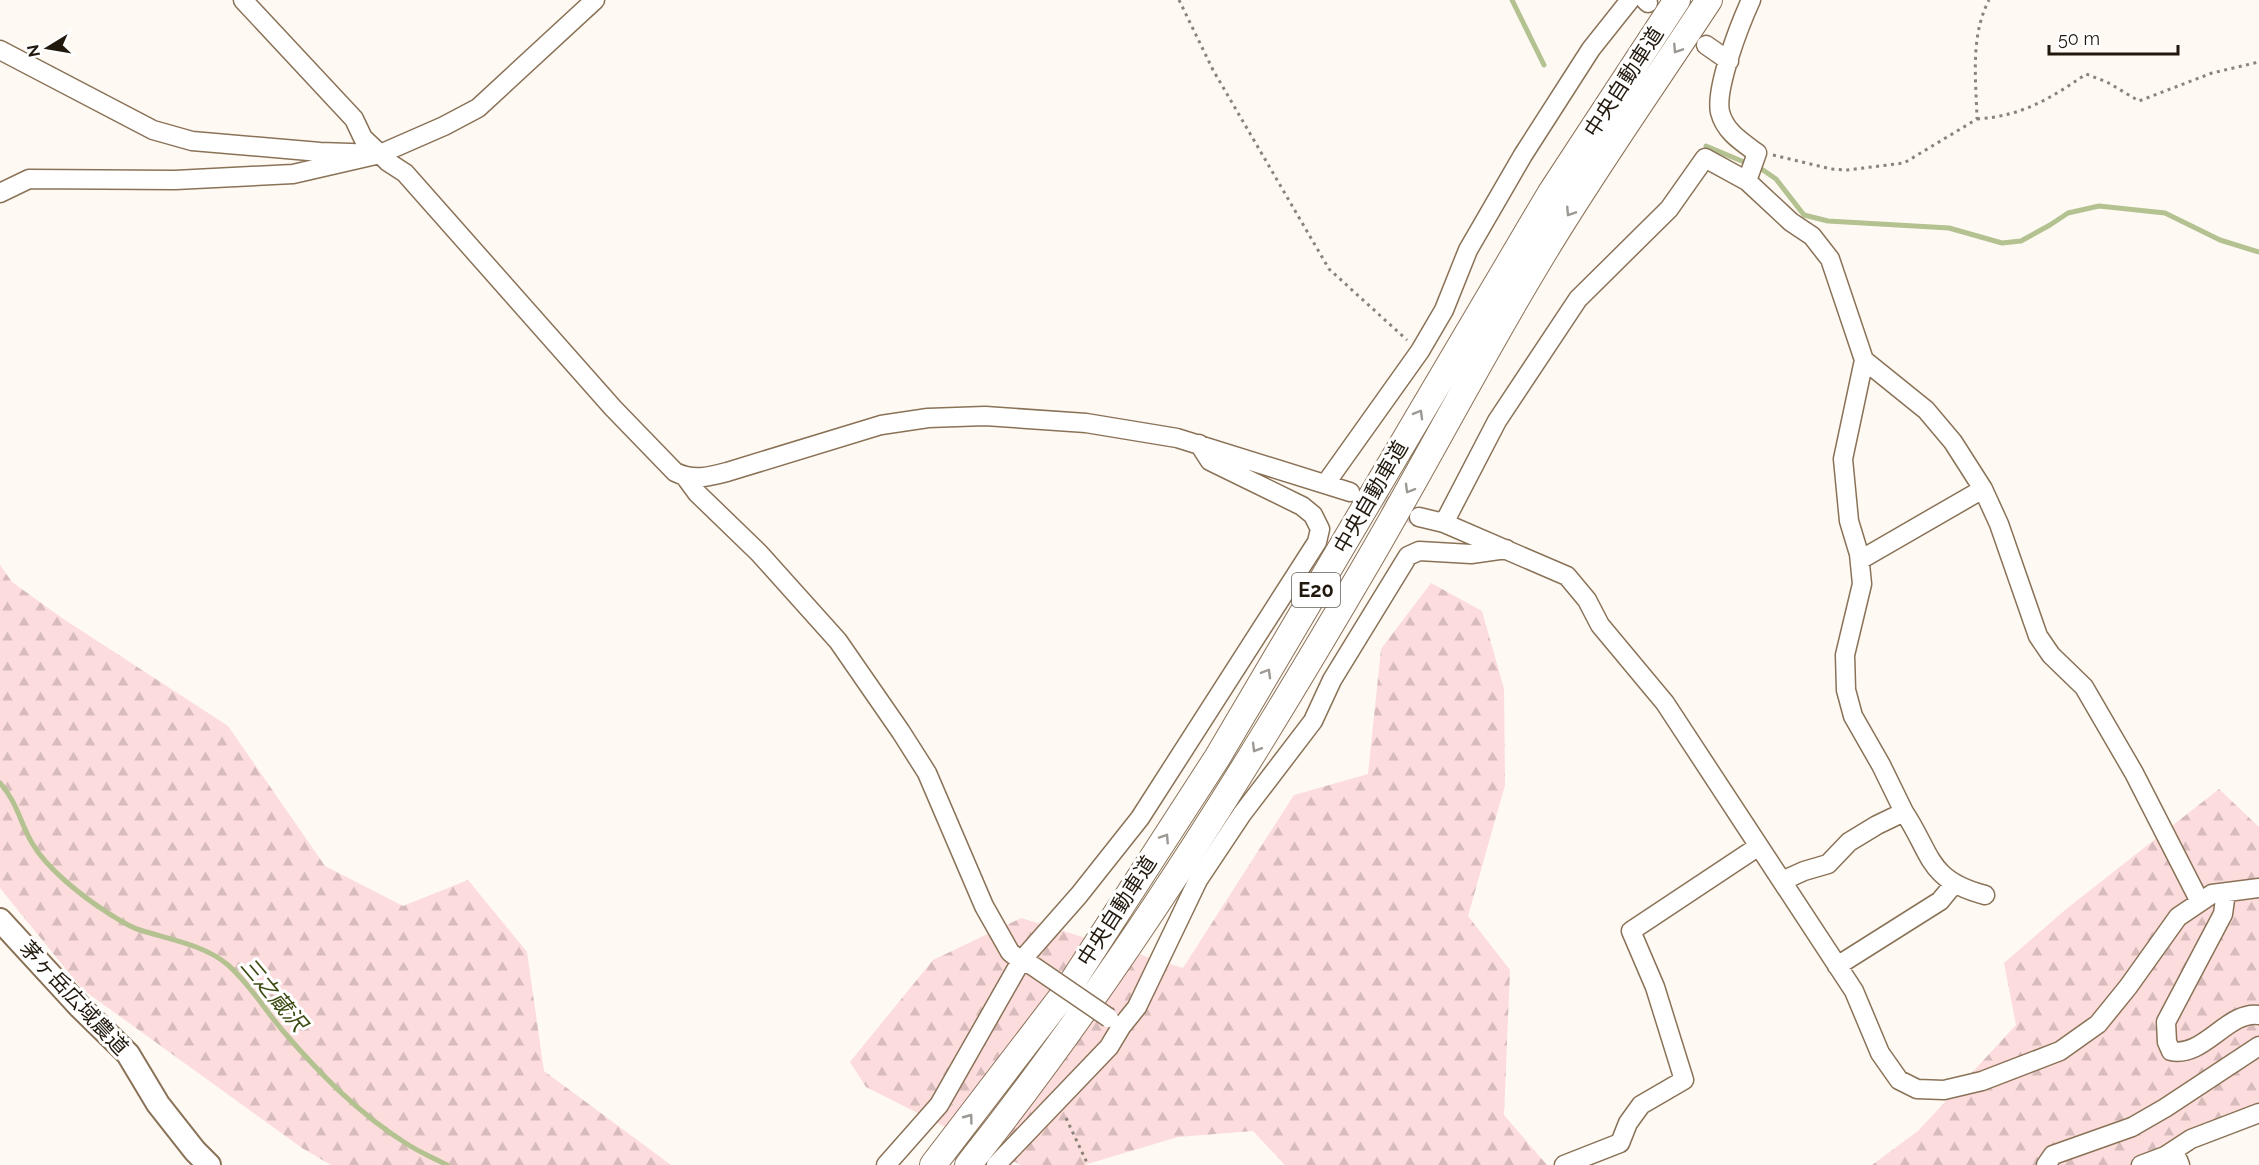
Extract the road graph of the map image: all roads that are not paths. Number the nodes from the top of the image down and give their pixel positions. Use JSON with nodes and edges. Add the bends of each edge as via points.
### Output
{"nodes":[{"id":1,"x":243,"y":0,"type":"edge"},
{"id":2,"x":595,"y":0,"type":"edge"},
{"id":3,"x":1677,"y":0,"type":"edge"},
{"id":4,"x":1709,"y":0,"type":"edge"},
{"id":5,"x":1751,"y":0,"type":"edge"},
{"id":6,"x":1641,"y":1,"type":"edge"},
{"id":7,"x":1706,"y":45,"type":"dead end"},
{"id":8,"x":0,"y":50,"type":"edge"},
{"id":9,"x":1729,"y":61,"type":"junction"},
{"id":10,"x":380,"y":154,"type":"junction"},
{"id":11,"x":1747,"y":181,"type":"junction"},
{"id":12,"x":0,"y":193,"type":"edge"},
{"id":13,"x":1864,"y":360,"type":"junction"},
{"id":14,"x":1198,"y":444,"type":"junction"},
{"id":15,"x":686,"y":478,"type":"junction"},
{"id":16,"x":1326,"y":483,"type":"junction"},
{"id":17,"x":1983,"y":489,"type":"junction"},
{"id":18,"x":1350,"y":492,"type":"tunnel mouth"},
{"id":19,"x":1419,"y":517,"type":"tunnel mouth"},
{"id":20,"x":1444,"y":523,"type":"junction"},
{"id":21,"x":1506,"y":549,"type":"junction"},
{"id":22,"x":1860,"y":560,"type":"junction"},
{"id":23,"x":1904,"y":812,"type":"junction"},
{"id":24,"x":1759,"y":846,"type":"junction"},
{"id":25,"x":1782,"y":881,"type":"junction"},
{"id":26,"x":1954,"y":885,"type":"junction"},
{"id":27,"x":2259,"y":888,"type":"edge"},
{"id":28,"x":2226,"y":892,"type":"junction"},
{"id":29,"x":1985,"y":895,"type":"dead end"},
{"id":30,"x":2200,"y":902,"type":"junction"},
{"id":31,"x":0,"y":920,"type":"edge"},
{"id":32,"x":1027,"y":963,"type":"junction"},
{"id":33,"x":1838,"y":966,"type":"junction"},
{"id":34,"x":2259,"y":1016,"type":"edge"},
{"id":35,"x":1115,"y":1023,"type":"junction"},
{"id":36,"x":2259,"y":1046,"type":"edge"},
{"id":37,"x":2259,"y":1113,"type":"edge"},
{"id":38,"x":2172,"y":1160,"type":"edge"},
{"id":39,"x":209,"y":1165,"type":"edge"},
{"id":40,"x":886,"y":1165,"type":"edge"},
{"id":41,"x":933,"y":1165,"type":"edge"},
{"id":42,"x":968,"y":1165,"type":"edge"},
{"id":43,"x":996,"y":1165,"type":"edge"},
{"id":44,"x":1564,"y":1165,"type":"edge"},
{"id":45,"x":2046,"y":1165,"type":"edge"},
{"id":46,"x":2141,"y":1165,"type":"edge"}],
"edges":[{"from":1,"to":10,"type":"street","via":[[354,119],[363,138]]},
{"from":2,"to":10,"type":"street","via":[[478,108]]},
{"from":41,"to":3,"type":"highway","name":"中央自動車道","number":"E20","one_way":true,"via":[[1067,990],[1217,758],[1550,194]]},
{"from":4,"to":42,"type":"highway","name":"中央自動車道","number":"E20","one_way":true,"via":[[1539,261],[1363,569],[1242,770],[1132,941]]},
{"from":5,"to":9,"type":"street","via":[[1735,35]]},
{"from":6,"to":16,"type":"street","via":[[1591,49],[1468,250],[1444,310],[1420,351]]},
{"from":7,"to":9,"type":"street"},
{"from":8,"to":10,"type":"street","via":[[153,130],[192,141]]},
{"from":9,"to":11,"type":"street","via":[[1720,112],[1732,135],[1757,153]]},
{"from":10,"to":12,"type":"street","via":[[293,174],[175,180],[29,179]]},
{"from":10,"to":15,"type":"street","via":[[405,172],[613,408],[675,472]]},
{"from":11,"to":13,"type":"street","via":[[1812,236],[1830,258]]},
{"from":11,"to":20,"type":"street","via":[[1705,158],[1669,209],[1578,299],[1497,421]]},
{"from":13,"to":17,"type":"street","via":[[1926,410],[1953,442]]},
{"from":13,"to":22,"type":"street","via":[[1843,459],[1849,521]]},
{"from":14,"to":15,"type":"street","via":[[1086,423],[985,416],[928,418],[881,425],[727,472]]},
{"from":14,"to":16,"type":"street"},
{"from":14,"to":32,"type":"street","via":[[1210,461],[1313,515],[1320,529],[1317,542],[1140,818]]},
{"from":15,"to":32,"type":"street","via":[[838,641],[902,732],[927,773],[984,906],[1010,952]]},
{"from":16,"to":18,"type":"street"},
{"from":17,"to":22,"type":"street"},
{"from":17,"to":30,"type":"street","via":[[2038,636],[2051,655],[2084,687],[2134,773]]},
{"from":19,"to":20,"type":"street"},
{"from":20,"to":21,"type":"street"},
{"from":21,"to":24,"type":"street","via":[[1567,576],[1587,600],[1600,625],[1665,703]]},
{"from":21,"to":35,"type":"street","via":[[1471,554],[1419,551],[1408,556],[1332,680],[1313,721],[1198,879],[1137,1007]]},
{"from":22,"to":23,"type":"street","via":[[1862,584],[1845,655],[1846,690],[1853,716]]},
{"from":23,"to":25,"type":"street","via":[[1849,842],[1828,864]]},
{"from":23,"to":26,"type":"street","via":[[1927,857]]},
{"from":24,"to":25,"type":"street"},
{"from":24,"to":44,"type":"street","via":[[1631,931],[1684,1080],[1641,1105],[1620,1143]]},
{"from":25,"to":33,"type":"street"},
{"from":26,"to":29,"type":"street"},
{"from":26,"to":33,"type":"street","via":[[1941,901]]},
{"from":27,"to":28,"type":"street"},
{"from":28,"to":30,"type":"street","via":[[2212,894]]},
{"from":28,"to":34,"type":"street","via":[[2223,914],[2166,1022],[2167,1042],[2171,1051],[2188,1052],[2245,1016]]},
{"from":30,"to":33,"type":"street","via":[[2178,917],[2098,1024],[2060,1051],[1982,1081],[1944,1090],[1917,1089],[1899,1080],[1881,1053],[1854,991]]},
{"from":31,"to":39,"type":"main road","name":"茅ヶ岳広域農道","via":[[128,1054],[158,1104]]},
{"from":32,"to":35,"type":"street","bridge":true},
{"from":32,"to":40,"type":"street","via":[[939,1106]]},
{"from":35,"to":43,"type":"street","via":[[1109,1047]]},
{"from":36,"to":45,"type":"street","via":[[2132,1127],[2053,1155]]},
{"from":37,"to":38,"type":"street","via":[[2191,1138]]},
{"from":38,"to":46,"type":"street"}]}
